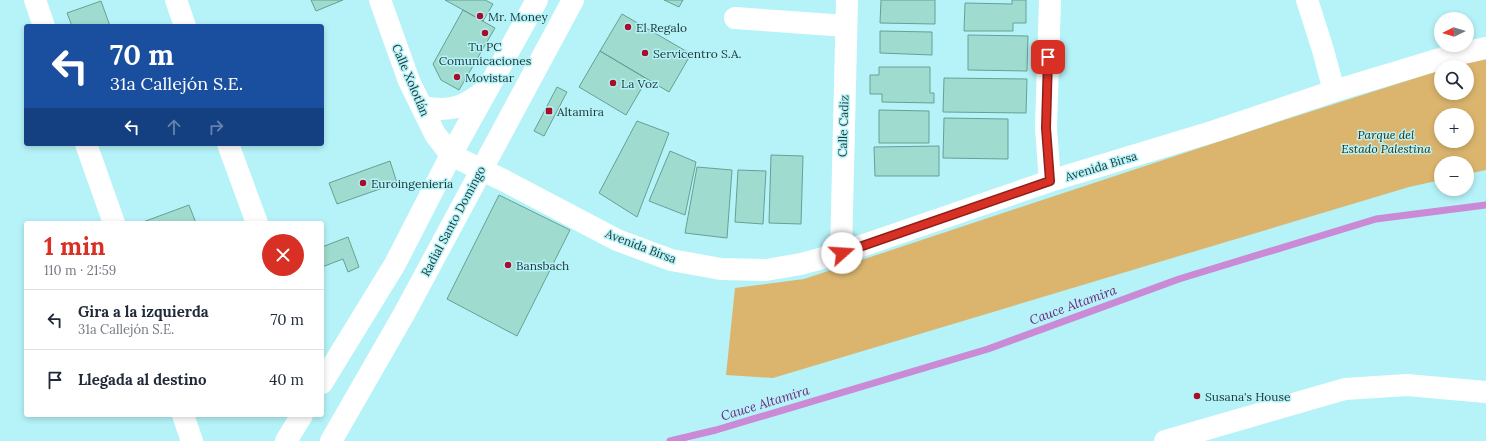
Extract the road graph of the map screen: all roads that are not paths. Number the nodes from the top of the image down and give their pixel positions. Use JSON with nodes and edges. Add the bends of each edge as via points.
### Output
{"nodes":[{"id":1,"x":35,"y":0,"type":"edge"},
{"id":2,"x":176,"y":0,"type":"edge"},
{"id":3,"x":380,"y":0,"type":"edge"},
{"id":4,"x":536,"y":0,"type":"edge"},
{"id":5,"x":573,"y":0,"type":"edge"},
{"id":6,"x":847,"y":0,"type":"edge"},
{"id":7,"x":1050,"y":0,"type":"edge"},
{"id":8,"x":1307,"y":0,"type":"edge"},
{"id":9,"x":735,"y":18,"type":"dead end"},
{"id":10,"x":43,"y":24,"type":"edge"},
{"id":11,"x":184,"y":24,"type":"edge"},
{"id":12,"x":846,"y":26,"type":"junction"},
{"id":13,"x":1486,"y":48,"type":"edge"},
{"id":14,"x":489,"y":87,"type":"junction"},
{"id":15,"x":1334,"y":91,"type":"junction"},
{"id":16,"x":422,"y":107,"type":"junction"},
{"id":17,"x":87,"y":146,"type":"edge"},
{"id":18,"x":229,"y":146,"type":"edge"},
{"id":19,"x":451,"y":155,"type":"junction"},
{"id":20,"x":480,"y":170,"type":"junction"},
{"id":21,"x":1050,"y":181,"type":"junction"},
{"id":22,"x":113,"y":221,"type":"edge"},
{"id":23,"x":256,"y":221,"type":"edge"},
{"id":24,"x":842,"y":253,"type":"junction"},
{"id":25,"x":324,"y":380,"type":"edge"},
{"id":26,"x":1486,"y":392,"type":"edge"},
{"id":27,"x":184,"y":417,"type":"edge"},
{"id":28,"x":301,"y":417,"type":"edge"},
{"id":29,"x":192,"y":441,"type":"edge"},
{"id":30,"x":286,"y":441,"type":"edge"},
{"id":31,"x":331,"y":441,"type":"edge"},
{"id":32,"x":1165,"y":441,"type":"edge"}],
"edges":[{"from":1,"to":10,"type":"street"},
{"from":2,"to":11,"type":"street"},
{"from":3,"to":16,"type":"street","name":"Calle Xolotlán","via":[[409,80]]},
{"from":4,"to":14,"type":"street"},
{"from":5,"to":20,"type":"street","name":"Radial Santo Domingo"},
{"from":6,"to":12,"type":"street","name":"Calle Cadiz"},
{"from":7,"to":21,"type":"street","via":[[1046,128]]},
{"from":8,"to":15,"type":"street"},
{"from":9,"to":12,"type":"street"},
{"from":12,"to":24,"type":"street","name":"Calle Cadiz"},
{"from":13,"to":15,"type":"street","name":"Avenida Birsa","via":[[1450,56]]},
{"from":14,"to":16,"type":"street","via":[[472,101],[455,108],[438,110]]},
{"from":14,"to":19,"type":"street"},
{"from":15,"to":21,"type":"street","name":"Avenida Birsa","via":[[1215,131]]},
{"from":16,"to":19,"type":"street","name":"Calle Xolotlán","via":[[435,134]]},
{"from":17,"to":22,"type":"street"},
{"from":18,"to":23,"type":"street"},
{"from":19,"to":20,"type":"street","name":"Avenida Birsa"},
{"from":19,"to":25,"type":"street","via":[[395,264]]},
{"from":20,"to":24,"type":"street","name":"Avenida Birsa","via":[[617,240],[671,260],[721,269],[766,270]]},
{"from":20,"to":31,"type":"street","name":"Radial Santo Domingo","via":[[404,314]]},
{"from":21,"to":24,"type":"street","name":"Avenida Birsa"},
{"from":26,"to":32,"type":"street","via":[[1407,385],[1345,389]]},
{"from":27,"to":29,"type":"street"},
{"from":28,"to":30,"type":"street"}]}
